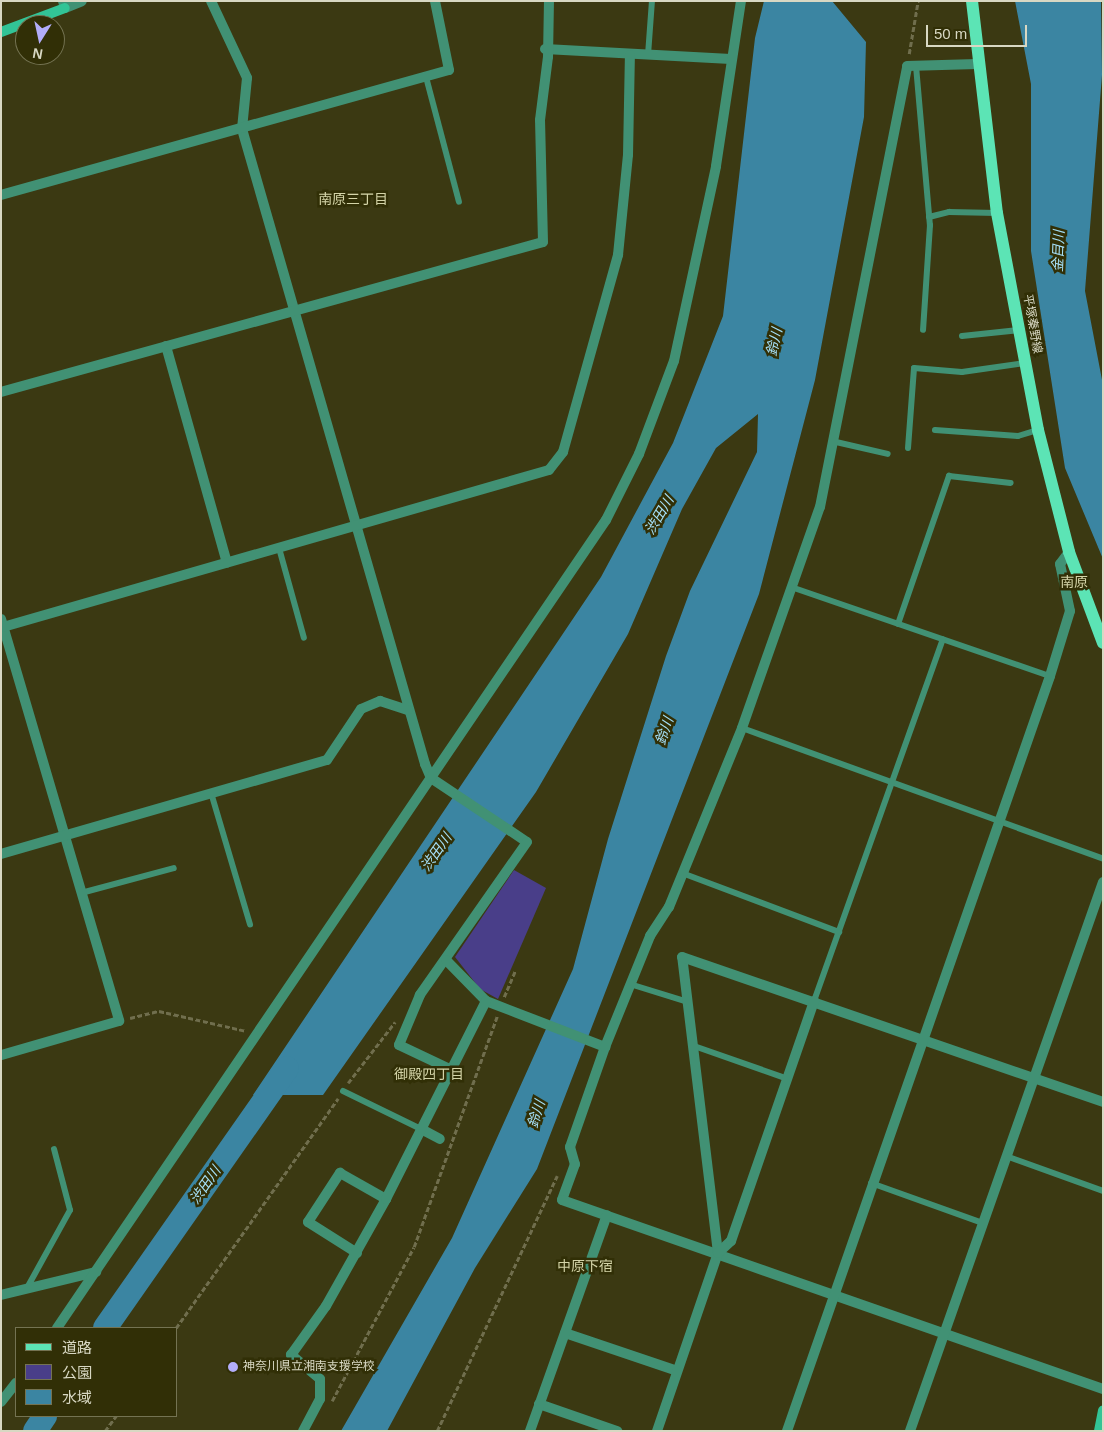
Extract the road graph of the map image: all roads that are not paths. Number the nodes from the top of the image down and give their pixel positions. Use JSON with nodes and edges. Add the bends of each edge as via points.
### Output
{"nodes":[{"id":1,"x":82,"y":1,"type":"edge"},
{"id":2,"x":212,"y":1,"type":"edge"},
{"id":3,"x":435,"y":1,"type":"edge"},
{"id":4,"x":549,"y":1,"type":"edge"},
{"id":5,"x":652,"y":1,"type":"edge"},
{"id":6,"x":741,"y":1,"type":"edge"},
{"id":7,"x":972,"y":1,"type":"edge"},
{"id":8,"x":64,"y":5,"type":"edge"},
{"id":9,"x":1,"y":32,"type":"edge"},
{"id":10,"x":545,"y":49,"type":"junction"},
{"id":11,"x":630,"y":55,"type":"junction"},
{"id":12,"x":648,"y":55,"type":"junction"},
{"id":13,"x":731,"y":59,"type":"junction"},
{"id":14,"x":977,"y":64,"type":"junction"},
{"id":15,"x":911,"y":66,"type":"junction"},
{"id":16,"x":426,"y":77,"type":"junction"},
{"id":17,"x":242,"y":128,"type":"junction"},
{"id":18,"x":1,"y":196,"type":"edge"},
{"id":19,"x":459,"y":202,"type":"dead end"},
{"id":20,"x":997,"y":213,"type":"junction"},
{"id":21,"x":930,"y":218,"type":"junction"},
{"id":22,"x":293,"y":311,"type":"junction"},
{"id":23,"x":923,"y":330,"type":"dead end"},
{"id":24,"x":1019,"y":330,"type":"junction"},
{"id":25,"x":962,"y":336,"type":"dead end"},
{"id":26,"x":166,"y":346,"type":"junction"},
{"id":27,"x":1025,"y":363,"type":"junction"},
{"id":28,"x":1,"y":392,"type":"edge"},
{"id":29,"x":935,"y":430,"type":"dead end"},
{"id":30,"x":1038,"y":430,"type":"junction"},
{"id":31,"x":836,"y":442,"type":"junction"},
{"id":32,"x":908,"y":448,"type":"dead end"},
{"id":33,"x":888,"y":454,"type":"dead end"},
{"id":34,"x":1011,"y":483,"type":"dead end"},
{"id":35,"x":358,"y":526,"type":"junction"},
{"id":36,"x":279,"y":548,"type":"junction"},
{"id":37,"x":1069,"y":552,"type":"junction"},
{"id":38,"x":227,"y":563,"type":"junction"},
{"id":39,"x":794,"y":588,"type":"junction"},
{"id":40,"x":2,"y":623,"type":"edge"},
{"id":41,"x":898,"y":624,"type":"junction"},
{"id":42,"x":304,"y":638,"type":"dead end"},
{"id":43,"x":943,"y":639,"type":"junction"},
{"id":44,"x":1103,"y":643,"type":"edge"},
{"id":45,"x":1050,"y":676,"type":"junction"},
{"id":46,"x":408,"y":710,"type":"junction"},
{"id":47,"x":742,"y":728,"type":"junction"},
{"id":48,"x":431,"y":778,"type":"junction"},
{"id":49,"x":894,"y":782,"type":"junction"},
{"id":50,"x":212,"y":796,"type":"junction"},
{"id":51,"x":998,"y":820,"type":"junction"},
{"id":52,"x":64,"y":836,"type":"junction"},
{"id":53,"x":1,"y":854,"type":"edge"},
{"id":54,"x":1103,"y":859,"type":"edge"},
{"id":55,"x":174,"y":868,"type":"dead end"},
{"id":56,"x":682,"y":873,"type":"junction"},
{"id":57,"x":1103,"y":882,"type":"edge"},
{"id":58,"x":81,"y":893,"type":"junction"},
{"id":59,"x":250,"y":924,"type":"dead end"},
{"id":60,"x":839,"y":932,"type":"junction"},
{"id":61,"x":446,"y":960,"type":"junction"},
{"id":62,"x":633,"y":985,"type":"junction"},
{"id":63,"x":486,"y":1000,"type":"junction"},
{"id":64,"x":814,"y":1001,"type":"junction"},
{"id":65,"x":688,"y":1002,"type":"junction"},
{"id":66,"x":920,"y":1038,"type":"junction"},
{"id":67,"x":694,"y":1046,"type":"junction"},
{"id":68,"x":604,"y":1048,"type":"junction"},
{"id":69,"x":1,"y":1055,"type":"edge"},
{"id":70,"x":452,"y":1070,"type":"junction"},
{"id":71,"x":1033,"y":1078,"type":"junction"},
{"id":72,"x":788,"y":1079,"type":"junction"},
{"id":73,"x":343,"y":1091,"type":"road end"},
{"id":74,"x":1103,"y":1102,"type":"edge"},
{"id":75,"x":423,"y":1130,"type":"junction"},
{"id":76,"x":440,"y":1139,"type":"dead end"},
{"id":77,"x":54,"y":1150,"type":"dead end"},
{"id":78,"x":1006,"y":1156,"type":"junction"},
{"id":79,"x":871,"y":1183,"type":"junction"},
{"id":80,"x":1103,"y":1191,"type":"edge"},
{"id":81,"x":386,"y":1200,"type":"junction"},
{"id":82,"x":607,"y":1215,"type":"junction"},
{"id":83,"x":983,"y":1223,"type":"junction"},
{"id":84,"x":357,"y":1253,"type":"junction"},
{"id":85,"x":718,"y":1254,"type":"junction"},
{"id":86,"x":96,"y":1272,"type":"junction"},
{"id":87,"x":27,"y":1288,"type":"junction"},
{"id":88,"x":1,"y":1295,"type":"edge"},
{"id":89,"x":834,"y":1295,"type":"junction"},
{"id":90,"x":58,"y":1327,"type":"edge"},
{"id":91,"x":565,"y":1333,"type":"junction"},
{"id":92,"x":944,"y":1333,"type":"junction"},
{"id":93,"x":677,"y":1371,"type":"junction"},
{"id":94,"x":15,"y":1384,"type":"edge"},
{"id":95,"x":1103,"y":1389,"type":"edge"},
{"id":96,"x":1,"y":1402,"type":"edge"},
{"id":97,"x":539,"y":1404,"type":"junction"},
{"id":98,"x":1103,"y":1410,"type":"edge"},
{"id":99,"x":303,"y":1431,"type":"edge"},
{"id":100,"x":530,"y":1431,"type":"edge"},
{"id":101,"x":616,"y":1431,"type":"edge"},
{"id":102,"x":657,"y":1431,"type":"edge"},
{"id":103,"x":787,"y":1431,"type":"edge"},
{"id":104,"x":910,"y":1431,"type":"edge"},
{"id":105,"x":1099,"y":1431,"type":"edge"}],
"edges":[{"from":1,"to":8,"type":"street"},
{"from":2,"to":17,"type":"street","via":[[247,78]]},
{"from":3,"to":16,"type":"street","via":[[449,70]]},
{"from":4,"to":10,"type":"street"},
{"from":5,"to":12,"type":"lane"},
{"from":6,"to":13,"type":"street"},
{"from":7,"to":14,"type":"main road","name":"平塚秦野線"},
{"from":8,"to":9,"type":"street"},
{"from":10,"to":11,"type":"street"},
{"from":10,"to":22,"type":"street","via":[[548,58],[540,120],[543,242]]},
{"from":11,"to":12,"type":"street"},
{"from":11,"to":35,"type":"street","via":[[628,155],[618,255],[563,452],[548,470]]},
{"from":12,"to":13,"type":"street"},
{"from":13,"to":48,"type":"street","via":[[716,166],[674,361],[639,454],[606,520]]},
{"from":14,"to":15,"type":"street"},
{"from":14,"to":20,"type":"main road","name":"平塚秦野線"},
{"from":15,"to":21,"type":"lane"},
{"from":15,"to":31,"type":"street"},
{"from":16,"to":17,"type":"street"},
{"from":16,"to":19,"type":"lane"},
{"from":17,"to":18,"type":"street"},
{"from":17,"to":22,"type":"street"},
{"from":20,"to":21,"type":"lane","via":[[949,212]]},
{"from":20,"to":24,"type":"main road","name":"平塚秦野線"},
{"from":21,"to":23,"type":"lane"},
{"from":22,"to":26,"type":"street"},
{"from":22,"to":35,"type":"street"},
{"from":24,"to":25,"type":"lane"},
{"from":24,"to":27,"type":"main road","name":"平塚秦野線"},
{"from":26,"to":28,"type":"street"},
{"from":26,"to":38,"type":"street"},
{"from":27,"to":30,"type":"main road","name":"平塚秦野線"},
{"from":27,"to":32,"type":"lane","via":[[962,372],[914,368]]},
{"from":29,"to":30,"type":"lane","via":[[1018,436]]},
{"from":30,"to":37,"type":"main road","name":"平塚秦野線"},
{"from":31,"to":33,"type":"lane"},
{"from":31,"to":39,"type":"street"},
{"from":34,"to":41,"type":"lane","via":[[949,476]]},
{"from":35,"to":36,"type":"street"},
{"from":35,"to":46,"type":"street"},
{"from":36,"to":38,"type":"street"},
{"from":36,"to":42,"type":"lane"},
{"from":37,"to":44,"type":"main road","name":"平塚秦野線"},
{"from":37,"to":45,"type":"street","via":[[1060,564],[1070,611]]},
{"from":38,"to":40,"type":"street"},
{"from":39,"to":41,"type":"lane"},
{"from":39,"to":47,"type":"street"},
{"from":40,"to":52,"type":"street"},
{"from":41,"to":43,"type":"lane"},
{"from":43,"to":45,"type":"lane"},
{"from":43,"to":49,"type":"lane"},
{"from":45,"to":51,"type":"street"},
{"from":46,"to":48,"type":"street"},
{"from":46,"to":50,"type":"street","via":[[380,701],[361,709],[327,760]]},
{"from":47,"to":49,"type":"lane"},
{"from":47,"to":56,"type":"street"},
{"from":48,"to":61,"type":"street","via":[[527,842]]},
{"from":48,"to":86,"type":"street"},
{"from":49,"to":51,"type":"lane"},
{"from":49,"to":60,"type":"lane"},
{"from":50,"to":52,"type":"street"},
{"from":50,"to":59,"type":"lane"},
{"from":51,"to":54,"type":"lane"},
{"from":51,"to":66,"type":"street"},
{"from":52,"to":53,"type":"street"},
{"from":52,"to":58,"type":"street"},
{"from":55,"to":58,"type":"lane"},
{"from":56,"to":60,"type":"lane"},
{"from":56,"to":62,"type":"street","via":[[669,907],[650,936]]},
{"from":57,"to":71,"type":"street"},
{"from":58,"to":69,"type":"street","via":[[119,1021]]},
{"from":60,"to":64,"type":"lane"},
{"from":61,"to":63,"type":"street"},
{"from":61,"to":70,"type":"street","via":[[420,995],[400,1045]]},
{"from":62,"to":65,"type":"lane"},
{"from":62,"to":68,"type":"street"},
{"from":63,"to":68,"type":"street"},
{"from":63,"to":70,"type":"street"},
{"from":64,"to":65,"type":"street","via":[[682,957]]},
{"from":64,"to":66,"type":"street"},
{"from":64,"to":72,"type":"street"},
{"from":65,"to":67,"type":"street"},
{"from":66,"to":71,"type":"street"},
{"from":66,"to":79,"type":"street"},
{"from":67,"to":72,"type":"lane"},
{"from":67,"to":85,"type":"street"},
{"from":68,"to":82,"type":"street","via":[[570,1147],[575,1164],[562,1200]]},
{"from":70,"to":75,"type":"street"},
{"from":71,"to":74,"type":"street"},
{"from":71,"to":78,"type":"street"},
{"from":72,"to":85,"type":"street","via":[[731,1241]]},
{"from":73,"to":75,"type":"lane"},
{"from":75,"to":76,"type":"street"},
{"from":75,"to":81,"type":"street"},
{"from":77,"to":87,"type":"lane","via":[[70,1210]]},
{"from":78,"to":80,"type":"lane"},
{"from":78,"to":83,"type":"street"},
{"from":79,"to":83,"type":"lane"},
{"from":79,"to":89,"type":"street"},
{"from":81,"to":84,"type":"street"},
{"from":81,"to":84,"type":"street","via":[[340,1173],[308,1222]]},
{"from":82,"to":85,"type":"street"},
{"from":82,"to":91,"type":"street"},
{"from":83,"to":92,"type":"street"},
{"from":84,"to":99,"type":"street","via":[[291,1355],[320,1379],[320,1399]]},
{"from":85,"to":89,"type":"street"},
{"from":85,"to":93,"type":"street"},
{"from":86,"to":87,"type":"street"},
{"from":86,"to":90,"type":"street"},
{"from":87,"to":88,"type":"street"},
{"from":89,"to":92,"type":"street"},
{"from":89,"to":103,"type":"street"},
{"from":91,"to":93,"type":"street"},
{"from":91,"to":97,"type":"street"},
{"from":92,"to":95,"type":"street"},
{"from":92,"to":104,"type":"street"},
{"from":93,"to":102,"type":"street"},
{"from":94,"to":96,"type":"street"},
{"from":97,"to":100,"type":"street"},
{"from":97,"to":101,"type":"street"},
{"from":98,"to":105,"type":"street"}]}
